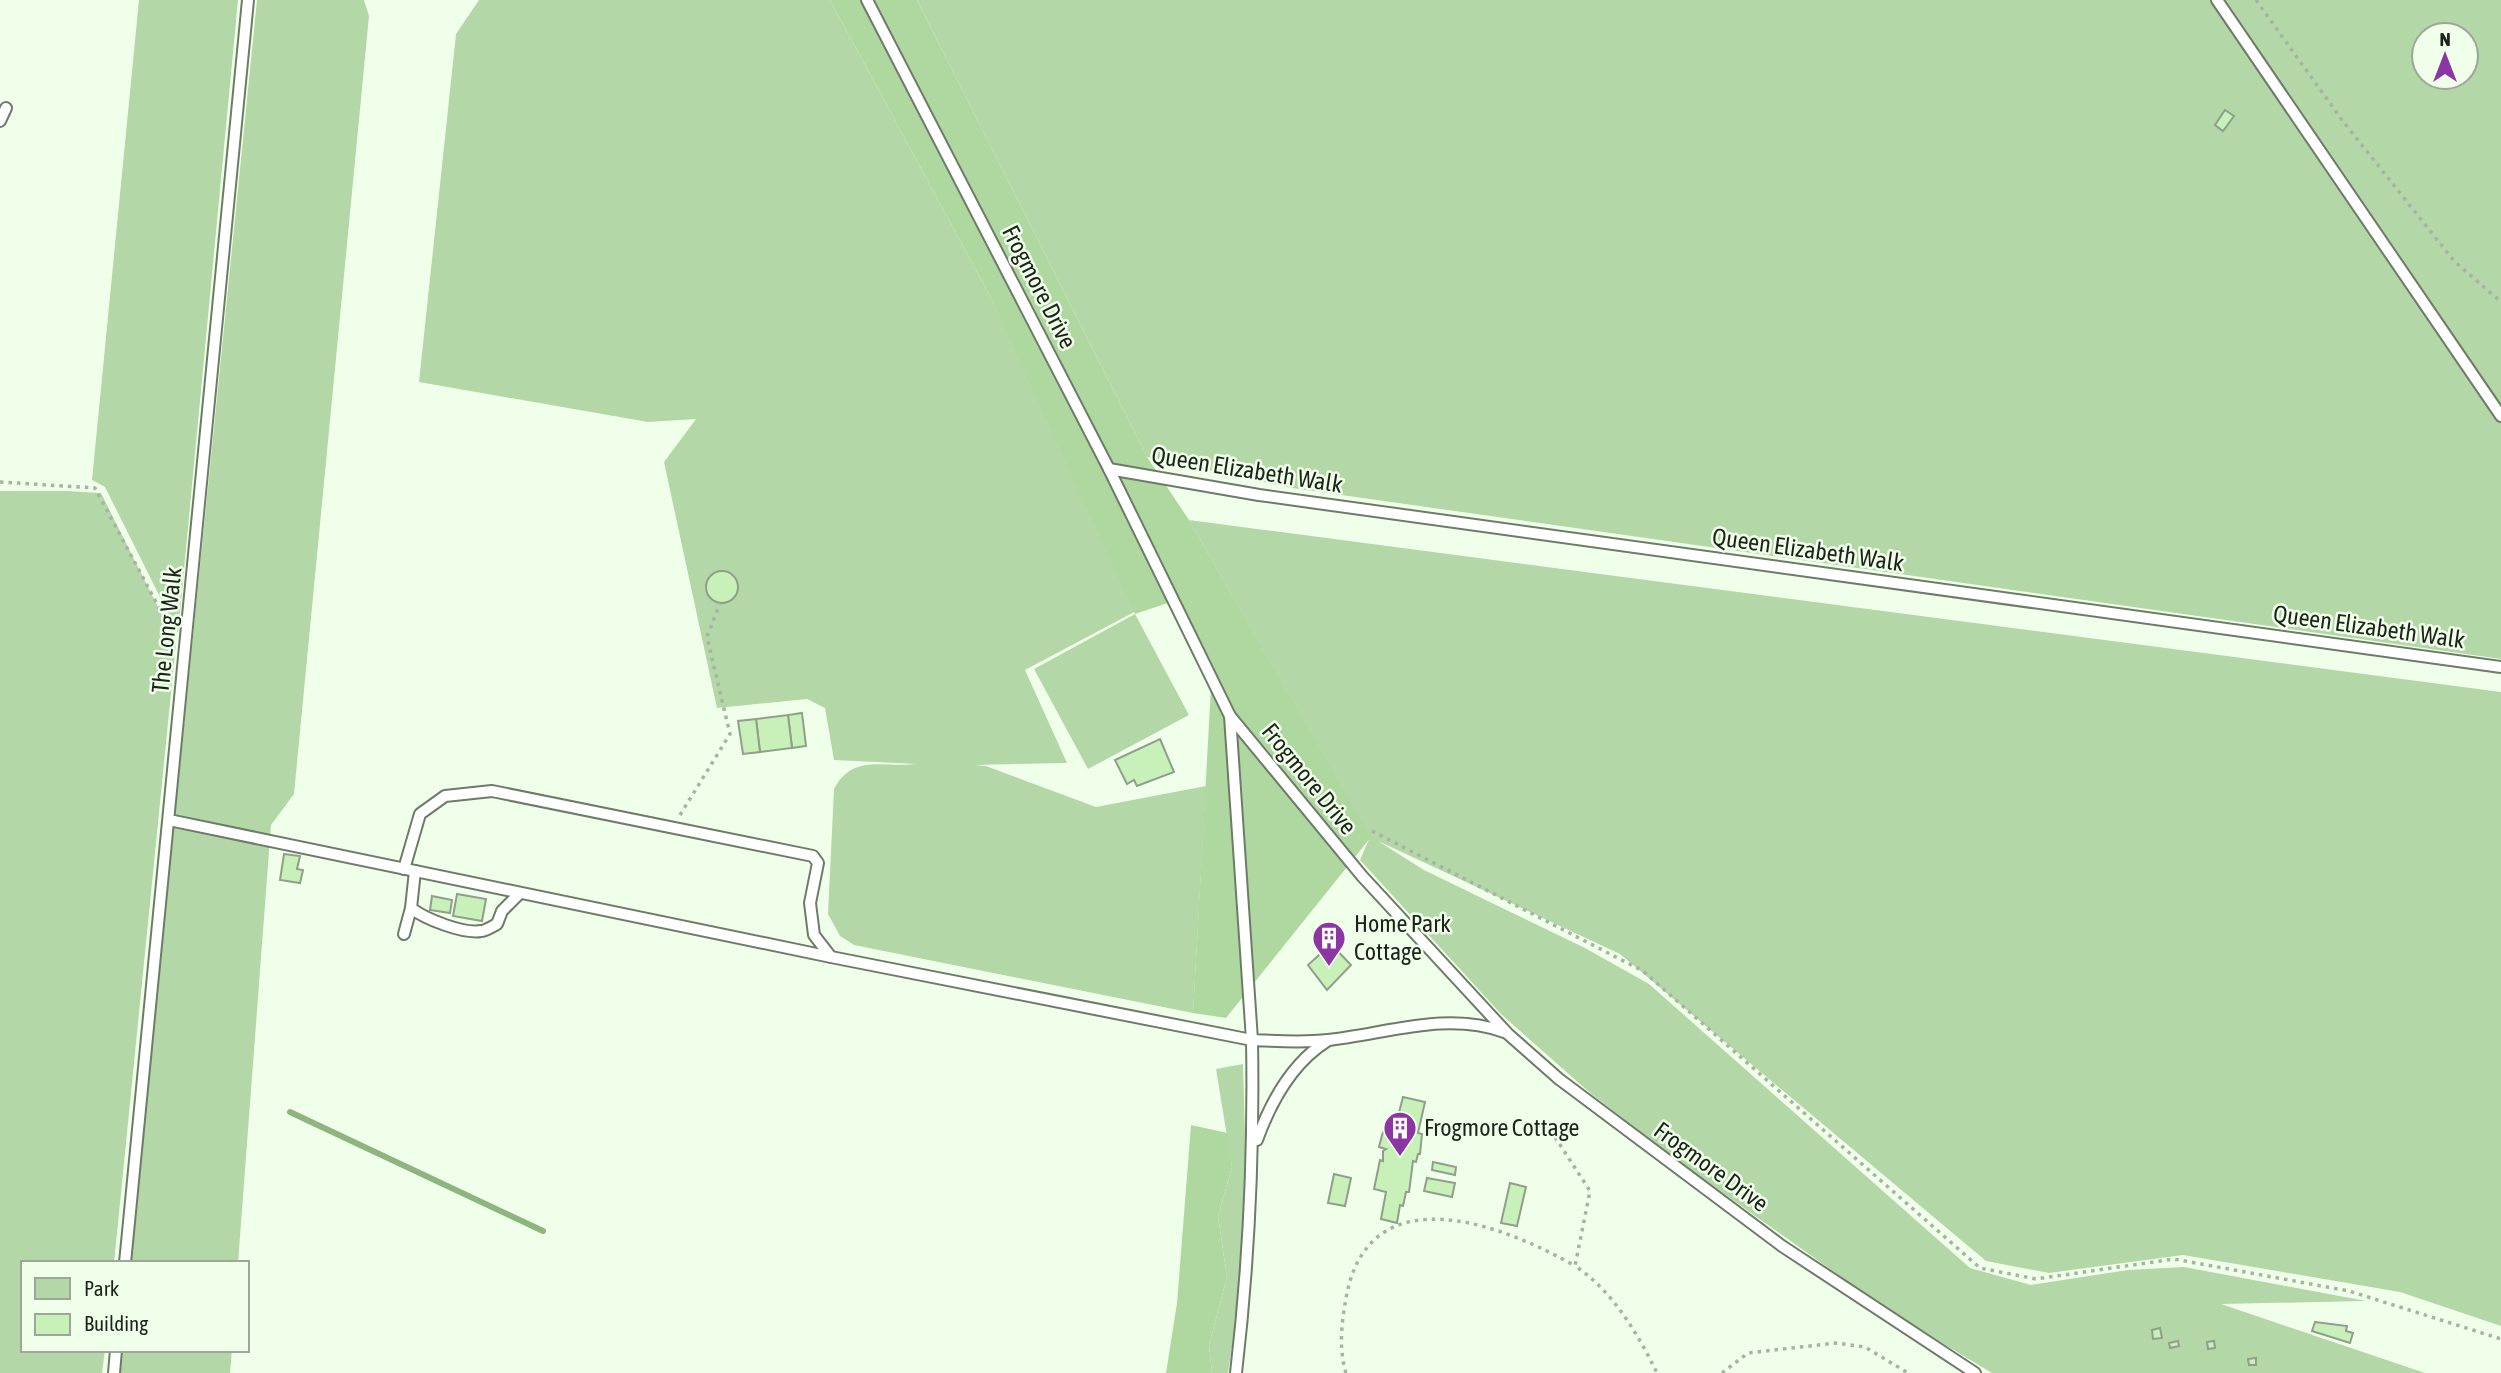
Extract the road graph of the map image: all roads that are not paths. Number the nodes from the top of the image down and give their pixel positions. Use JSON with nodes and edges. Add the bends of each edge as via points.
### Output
{"nodes":[{"id":1,"x":248,"y":0,"type":"edge"},
{"id":2,"x":867,"y":0,"type":"edge"},
{"id":3,"x":2217,"y":0,"type":"edge"},
{"id":4,"x":6,"y":108,"type":"dead end"},
{"id":5,"x":0,"y":121,"type":"edge"},
{"id":6,"x":2501,"y":416,"type":"edge"},
{"id":7,"x":1109,"y":469,"type":"junction"},
{"id":8,"x":2501,"y":667,"type":"edge"},
{"id":9,"x":1230,"y":716,"type":"junction"},
{"id":10,"x":169,"y":820,"type":"junction"},
{"id":11,"x":410,"y":870,"type":"junction"},
{"id":12,"x":520,"y":893,"type":"junction"},
{"id":13,"x":411,"y":908,"type":"junction"},
{"id":14,"x":404,"y":934,"type":"dead end"},
{"id":15,"x":831,"y":957,"type":"junction"},
{"id":16,"x":1508,"y":1034,"type":"junction"},
{"id":17,"x":1252,"y":1040,"type":"junction"},
{"id":18,"x":1329,"y":1040,"type":"junction"},
{"id":19,"x":1254,"y":1149,"type":"junction"},
{"id":20,"x":125,"y":1261,"type":"edge"},
{"id":21,"x":116,"y":1352,"type":"edge"},
{"id":22,"x":114,"y":1373,"type":"edge"},
{"id":23,"x":1236,"y":1373,"type":"edge"},
{"id":24,"x":1975,"y":1373,"type":"edge"}],
"edges":[{"from":1,"to":10,"type":"lane","name":"The Long Walk"},
{"from":2,"to":7,"type":"lane","name":"Frogmore Drive"},
{"from":3,"to":6,"type":"lane"},
{"from":4,"to":5,"type":"lane"},
{"from":7,"to":8,"type":"lane","name":"Queen Elizabeth Walk","via":[[1259,495]]},
{"from":7,"to":9,"type":"lane","name":"Frogmore Drive"},
{"from":9,"to":16,"type":"lane","name":"Frogmore Drive","via":[[1362,876]]},
{"from":9,"to":17,"type":"lane"},
{"from":10,"to":11,"type":"lane"},
{"from":10,"to":20,"type":"lane","name":"The Long Walk"},
{"from":11,"to":12,"type":"lane"},
{"from":11,"to":13,"type":"lane"},
{"from":11,"to":15,"type":"lane","via":[[420,814],[445,796],[492,791],[672,828],[817,859],[810,902],[814,935]]},
{"from":12,"to":13,"type":"lane","via":[[497,923],[481,932],[424,919]]},
{"from":12,"to":15,"type":"lane"},
{"from":13,"to":14,"type":"lane"},
{"from":15,"to":17,"type":"lane"},
{"from":16,"to":18,"type":"lane","via":[[1486,1026],[1420,1025]]},
{"from":16,"to":24,"type":"lane","name":"Frogmore Drive","via":[[1559,1079],[1697,1184]]},
{"from":17,"to":18,"type":"lane"},
{"from":17,"to":19,"type":"lane"},
{"from":18,"to":19,"type":"lane","via":[[1314,1049],[1287,1080],[1266,1113]]},
{"from":19,"to":23,"type":"lane","via":[[1247,1285]]},
{"from":21,"to":22,"type":"lane"}]}
